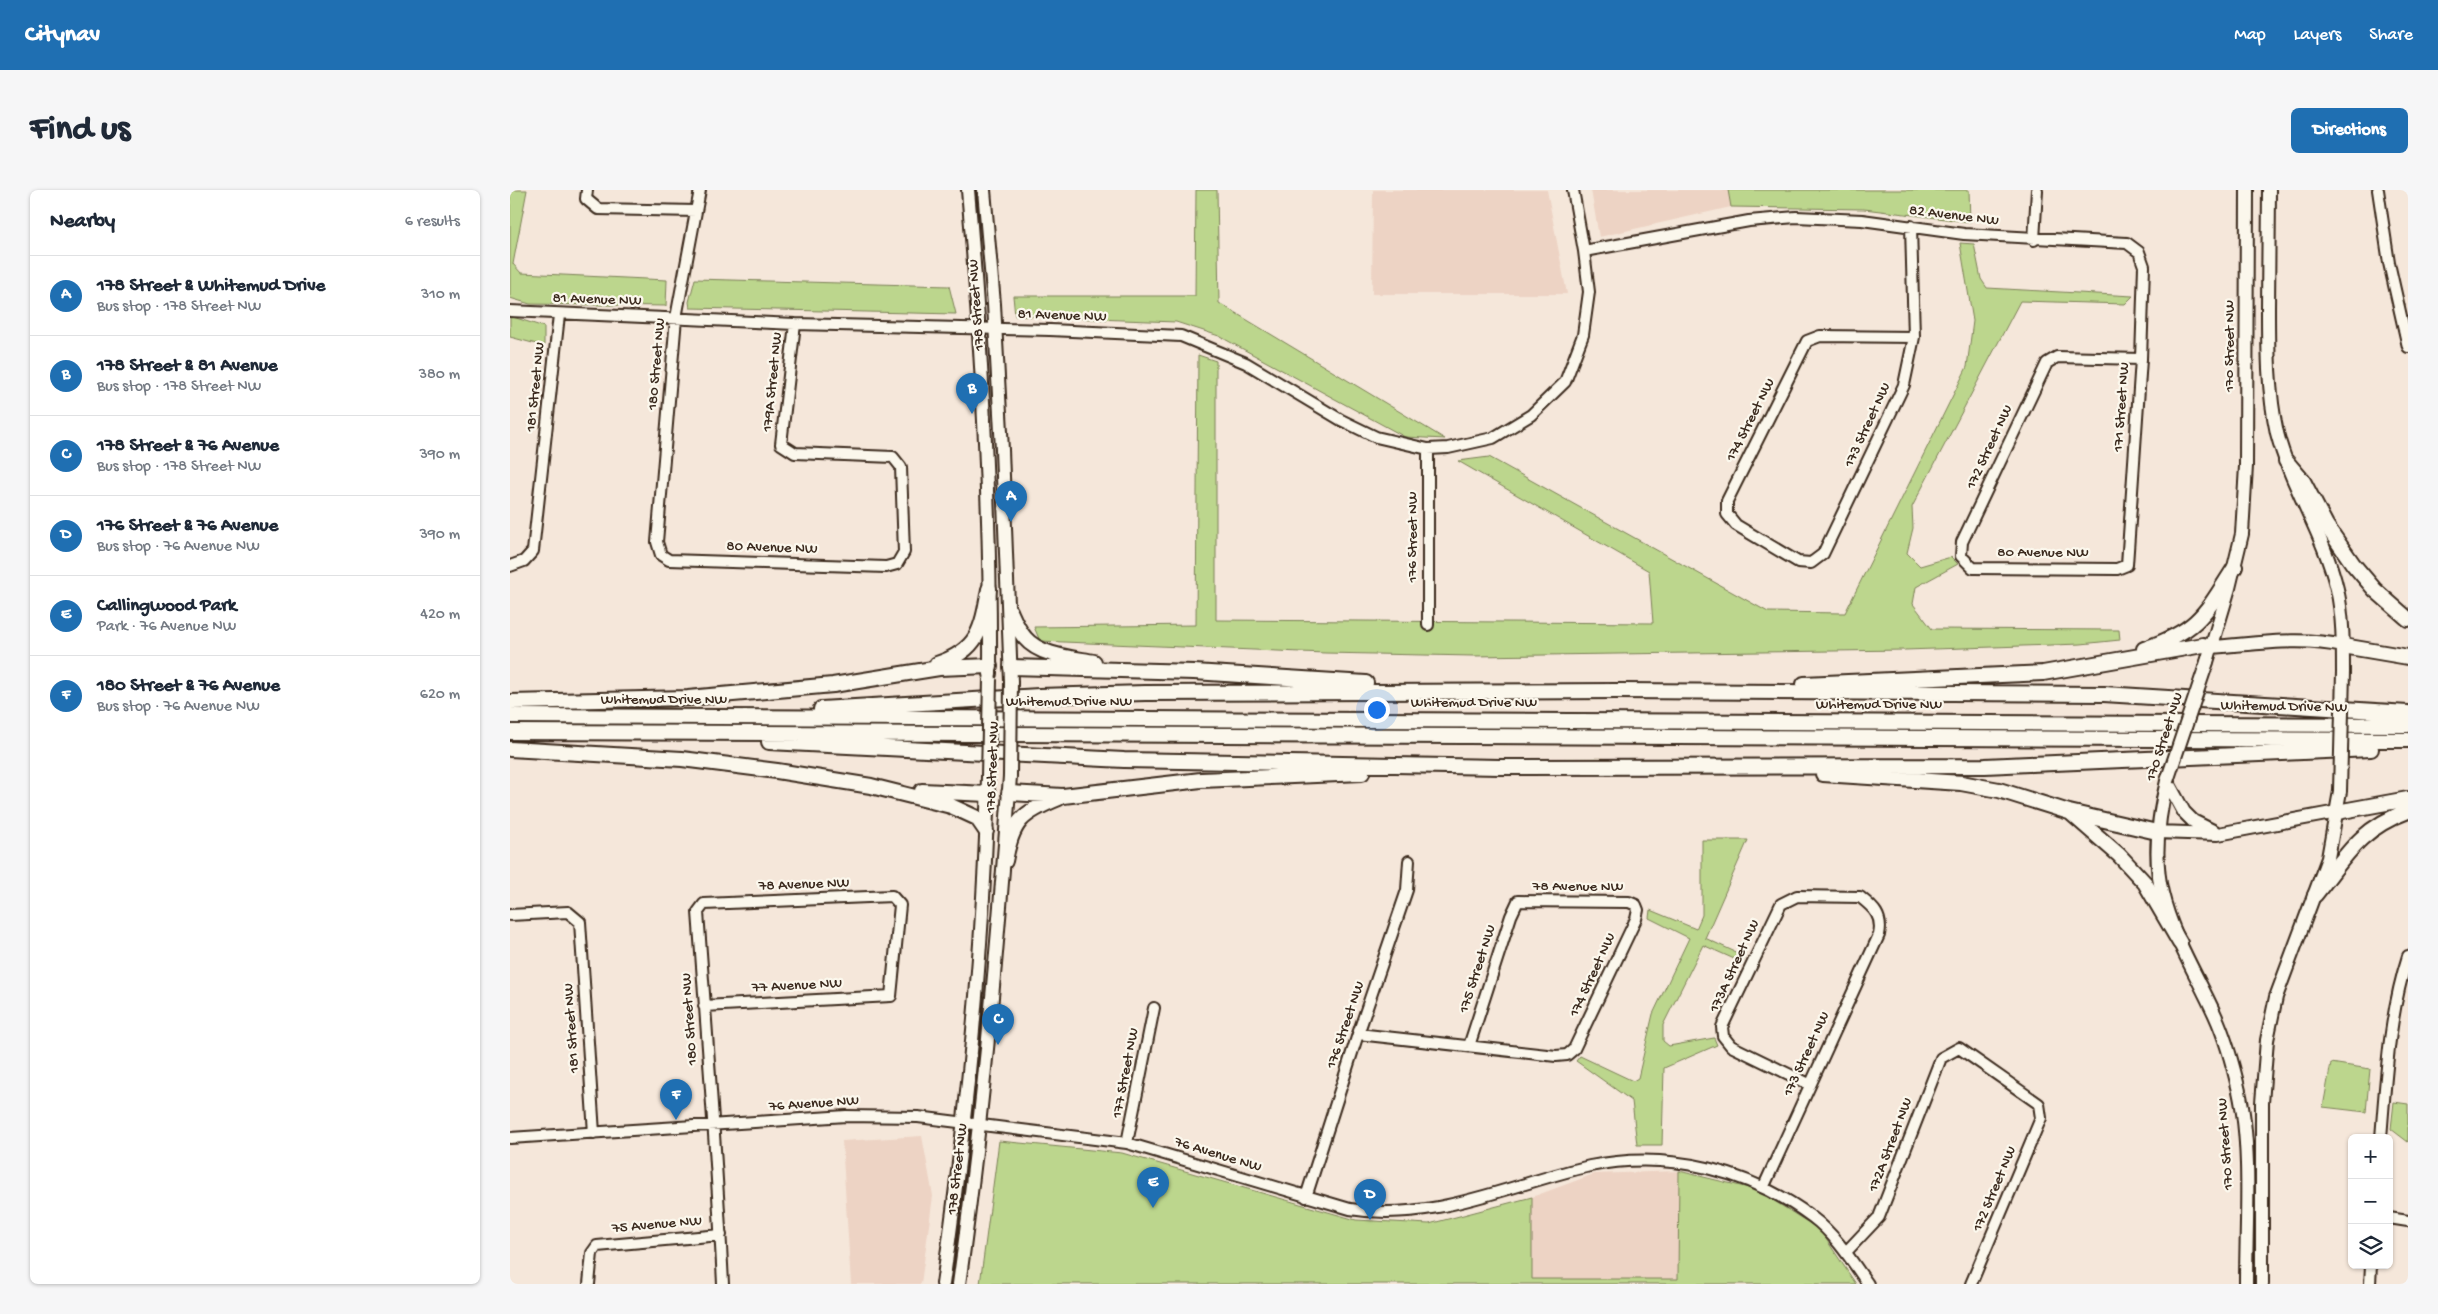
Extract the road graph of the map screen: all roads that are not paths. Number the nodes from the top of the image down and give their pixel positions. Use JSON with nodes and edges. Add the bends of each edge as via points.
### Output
{"nodes":[{"id":1,"x":700,"y":190,"type":"edge"},
{"id":2,"x":968,"y":190,"type":"edge"},
{"id":3,"x":984,"y":190,"type":"edge"},
{"id":4,"x":1573,"y":190,"type":"edge"},
{"id":5,"x":2037,"y":190,"type":"edge"},
{"id":6,"x":2247,"y":190,"type":"edge"},
{"id":7,"x":2269,"y":190,"type":"edge"},
{"id":8,"x":2378,"y":190,"type":"edge"},
{"id":9,"x":586,"y":194,"type":"edge"},
{"id":10,"x":696,"y":211,"type":"junction"},
{"id":11,"x":1911,"y":226,"type":"junction"},
{"id":12,"x":2034,"y":240,"type":"junction"},
{"id":13,"x":1584,"y":251,"type":"junction"},
{"id":14,"x":2139,"y":252,"type":"joint"},
{"id":15,"x":510,"y":311,"type":"edge"},
{"id":16,"x":559,"y":315,"type":"junction"},
{"id":17,"x":676,"y":318,"type":"junction"},
{"id":18,"x":795,"y":324,"type":"junction"},
{"id":19,"x":980,"y":328,"type":"junction"},
{"id":20,"x":995,"y":329,"type":"junction"},
{"id":21,"x":1914,"y":337,"type":"junction"},
{"id":22,"x":2408,"y":347,"type":"edge"},
{"id":23,"x":2140,"y":359,"type":"junction"},
{"id":24,"x":1428,"y":449,"type":"junction"},
{"id":25,"x":2286,"y":461,"type":"junction"},
{"id":26,"x":1727,"y":514,"type":"joint"},
{"id":27,"x":657,"y":542,"type":"joint"},
{"id":28,"x":1961,"y":556,"type":"joint"},
{"id":29,"x":897,"y":564,"type":"joint"},
{"id":30,"x":2127,"y":564,"type":"joint"},
{"id":31,"x":510,"y":566,"type":"edge"},
{"id":32,"x":2235,"y":567,"type":"junction"},
{"id":33,"x":989,"y":589,"type":"junction"},
{"id":34,"x":1010,"y":611,"type":"junction"},
{"id":35,"x":2408,"y":619,"type":"edge"},
{"id":36,"x":1428,"y":625,"type":"dead end"},
{"id":37,"x":2343,"y":646,"type":"junction"},
{"id":38,"x":2212,"y":647,"type":"junction"},
{"id":39,"x":2408,"y":657,"type":"edge"},
{"id":40,"x":2105,"y":661,"type":"junction"},
{"id":41,"x":1012,"y":667,"type":"junction"},
{"id":42,"x":1144,"y":670,"type":"junction"},
{"id":43,"x":990,"y":672,"type":"junction"},
{"id":44,"x":908,"y":673,"type":"junction"},
{"id":45,"x":1759,"y":691,"type":"junction"},
{"id":46,"x":1531,"y":692,"type":"junction"},
{"id":47,"x":510,"y":702,"type":"edge"},
{"id":48,"x":2408,"y":713,"type":"edge"},
{"id":49,"x":510,"y":716,"type":"edge"},
{"id":50,"x":779,"y":717,"type":"junction"},
{"id":51,"x":2408,"y":725,"type":"edge"},
{"id":52,"x":510,"y":732,"type":"edge"},
{"id":53,"x":701,"y":732,"type":"junction"},
{"id":54,"x":2408,"y":740,"type":"edge"},
{"id":55,"x":2408,"y":745,"type":"edge"},
{"id":56,"x":510,"y":749,"type":"edge"},
{"id":57,"x":1500,"y":766,"type":"junction"},
{"id":58,"x":1730,"y":767,"type":"junction"},
{"id":59,"x":2167,"y":781,"type":"junction"},
{"id":60,"x":871,"y":786,"type":"junction"},
{"id":61,"x":1009,"y":793,"type":"junction"},
{"id":62,"x":988,"y":794,"type":"junction"},
{"id":63,"x":1063,"y":796,"type":"junction"},
{"id":64,"x":2408,"y":799,"type":"edge"},
{"id":65,"x":2408,"y":811,"type":"edge"},
{"id":66,"x":2069,"y":812,"type":"junction"},
{"id":67,"x":2337,"y":812,"type":"junction"},
{"id":68,"x":986,"y":830,"type":"junction"},
{"id":69,"x":2157,"y":832,"type":"junction"},
{"id":70,"x":2218,"y":834,"type":"junction"},
{"id":71,"x":1005,"y":861,"type":"junction"},
{"id":72,"x":1409,"y":861,"type":"dead end"},
{"id":73,"x":2315,"y":894,"type":"junction"},
{"id":74,"x":1518,"y":901,"type":"joint"},
{"id":75,"x":704,"y":904,"type":"joint"},
{"id":76,"x":1780,"y":904,"type":"joint"},
{"id":77,"x":1636,"y":905,"type":"joint"},
{"id":78,"x":510,"y":915,"type":"edge"},
{"id":79,"x":2180,"y":943,"type":"junction"},
{"id":80,"x":2408,"y":956,"type":"edge"},
{"id":81,"x":890,"y":996,"type":"joint"},
{"id":82,"x":704,"y":1006,"type":"junction"},
{"id":83,"x":1154,"y":1008,"type":"dead end"},
{"id":84,"x":1358,"y":1034,"type":"junction"},
{"id":85,"x":1469,"y":1046,"type":"junction"},
{"id":86,"x":1809,"y":1084,"type":"junction"},
{"id":87,"x":2039,"y":1104,"type":"joint"},
{"id":88,"x":964,"y":1122,"type":"junction"},
{"id":89,"x":980,"y":1124,"type":"junction"},
{"id":90,"x":713,"y":1126,"type":"junction"},
{"id":91,"x":594,"y":1132,"type":"junction"},
{"id":92,"x":2381,"y":1134,"type":"edge"},
{"id":93,"x":510,"y":1138,"type":"edge"},
{"id":94,"x":1127,"y":1143,"type":"junction"},
{"id":95,"x":1764,"y":1186,"type":"junction"},
{"id":96,"x":1306,"y":1197,"type":"junction"},
{"id":97,"x":2393,"y":1219,"type":"edge"},
{"id":98,"x":2408,"y":1221,"type":"edge"},
{"id":99,"x":721,"y":1235,"type":"junction"},
{"id":100,"x":1846,"y":1252,"type":"junction"},
{"id":101,"x":2371,"y":1269,"type":"edge"},
{"id":102,"x":590,"y":1284,"type":"edge"},
{"id":103,"x":723,"y":1284,"type":"edge"},
{"id":104,"x":943,"y":1284,"type":"edge"},
{"id":105,"x":959,"y":1284,"type":"edge"},
{"id":106,"x":1868,"y":1284,"type":"edge"},
{"id":107,"x":1971,"y":1284,"type":"edge"},
{"id":108,"x":2246,"y":1284,"type":"edge"},
{"id":109,"x":2262,"y":1284,"type":"edge"},
{"id":110,"x":2370,"y":1284,"type":"edge"}],
"edges":[{"from":1,"to":10,"type":"street","name":"180 Street NW"},
{"from":2,"to":19,"type":"main road","name":"178 Street NW"},
{"from":3,"to":20,"type":"main road","name":"178 Street NW"},
{"from":4,"to":13,"type":"street"},
{"from":5,"to":12,"type":"street"},
{"from":6,"to":32,"type":"main road","name":"170 Street NW","via":[[2246,466],[2242,534]]},
{"from":7,"to":25,"type":"main road","via":[[2268,368],[2272,407]]},
{"from":8,"to":22,"type":"street","via":[[2389,263]]},
{"from":9,"to":10,"type":"street","via":[[598,208]]},
{"from":10,"to":17,"type":"street","name":"180 Street NW"},
{"from":11,"to":12,"type":"street","name":"82 Avenue NW"},
{"from":11,"to":13,"type":"street","name":"82 Avenue NW","via":[[1796,217],[1749,221]]},
{"from":11,"to":21,"type":"street","name":"173 Street NW"},
{"from":12,"to":14,"type":"street","name":"82 Avenue NW","via":[[2127,243]]},
{"from":13,"to":24,"type":"street","name":"81 Avenue NW","via":[[1589,292],[1583,335],[1565,382],[1531,415],[1493,438],[1459,447]]},
{"from":14,"to":23,"type":"street","name":"171 Street NW","via":[[2144,266]]},
{"from":15,"to":16,"type":"street","name":"81 Avenue NW"},
{"from":16,"to":17,"type":"street","name":"81 Avenue NW"},
{"from":16,"to":31,"type":"street","name":"181 Street NW","via":[[534,552],[524,561]]},
{"from":17,"to":18,"type":"street","name":"81 Avenue NW"},
{"from":17,"to":27,"type":"street","name":"180 Street NW"},
{"from":18,"to":19,"type":"street","name":"81 Avenue NW"},
{"from":18,"to":29,"type":"street","name":"179A Street NW","via":[[781,444],[795,453],[893,457],[901,467],[904,552]]},
{"from":19,"to":20,"type":"street","name":"81 Avenue NW"},
{"from":19,"to":33,"type":"main road","name":"178 Street NW"},
{"from":20,"to":24,"type":"street","name":"81 Avenue NW","via":[[1181,336],[1246,363],[1341,420],[1376,437]]},
{"from":20,"to":34,"type":"main road","name":"178 Street NW"},
{"from":21,"to":26,"type":"street","name":"174 Street NW","via":[[1820,336],[1807,342],[1727,501]]},
{"from":21,"to":26,"type":"street","name":"173 Street NW","via":[[1904,385],[1823,554],[1811,563],[1798,562],[1736,526]]},
{"from":23,"to":28,"type":"street","name":"172 Street NW","via":[[2057,357],[2047,363],[1962,542]]},
{"from":23,"to":30,"type":"street","name":"171 Street NW"},
{"from":24,"to":36,"type":"street","name":"176 Street NW"},
{"from":25,"to":35,"type":"highway","via":[[2303,481],[2345,553],[2375,590]]},
{"from":25,"to":37,"type":"main road","via":[[2331,569],[2338,597]]},
{"from":27,"to":29,"type":"street","name":"80 Avenue NW","via":[[662,555],[670,560],[886,567]]},
{"from":28,"to":30,"type":"street","name":"80 Avenue NW","via":[[1973,568],[2117,569]]},
{"from":32,"to":38,"type":"main road","name":"170 Street NW"},
{"from":32,"to":40,"type":"highway","via":[[2210,607],[2191,626],[2155,645]]},
{"from":33,"to":43,"type":"main road","name":"178 Street NW"},
{"from":33,"to":44,"type":"highway","via":[[984,619],[976,639],[952,659]]},
{"from":34,"to":41,"type":"main road","name":"178 Street NW"},
{"from":34,"to":42,"type":"highway","via":[[1026,640],[1040,649]]},
{"from":37,"to":38,"type":"main road","via":[[2292,642]]},
{"from":37,"to":39,"type":"highway"},
{"from":37,"to":67,"type":"main road","bridge":true},
{"from":38,"to":40,"type":"highway"},
{"from":38,"to":59,"type":"main road","name":"170 Street NW","bridge":true},
{"from":40,"to":45,"type":"highway","via":[[2043,673],[1819,682]]},
{"from":41,"to":42,"type":"highway"},
{"from":41,"to":43,"type":"main road"},
{"from":41,"to":61,"type":"main road","name":"178 Street NW","bridge":true},
{"from":42,"to":46,"type":"highway"},
{"from":43,"to":44,"type":"highway","via":[[939,668]]},
{"from":43,"to":62,"type":"main road","name":"178 Street NW","bridge":true},
{"from":44,"to":47,"type":"highway","via":[[833,685],[688,698]]},
{"from":45,"to":46,"type":"highway"},
{"from":45,"to":48,"type":"highway","via":[[2104,694]]},
{"from":46,"to":50,"type":"highway","via":[[1299,691],[1049,696],[807,710]]},
{"from":49,"to":50,"type":"highway","name":"Whitemud Drive NW"},
{"from":50,"to":51,"type":"highway","name":"Whitemud Drive NW"},
{"from":52,"to":53,"type":"highway"},
{"from":53,"to":54,"type":"highway"},
{"from":53,"to":57,"type":"highway","via":[[767,741],[1124,760]]},
{"from":55,"to":58,"type":"highway","via":[[1985,766]]},
{"from":56,"to":60,"type":"highway","via":[[682,759]]},
{"from":57,"to":58,"type":"highway"},
{"from":57,"to":63,"type":"highway","via":[[1201,780]]},
{"from":58,"to":66,"type":"highway","via":[[1961,783],[1999,790]]},
{"from":59,"to":69,"type":"main road","name":"170 Street NW"},
{"from":59,"to":70,"type":"main road","via":[[2184,812],[2193,821]]},
{"from":60,"to":62,"type":"highway"},
{"from":60,"to":68,"type":"highway","via":[[951,806],[976,818]]},
{"from":61,"to":62,"type":"main road"},
{"from":61,"to":63,"type":"highway"},
{"from":61,"to":71,"type":"main road","name":"178 Street NW"},
{"from":62,"to":68,"type":"main road","name":"178 Street NW"},
{"from":63,"to":71,"type":"highway","via":[[1035,808],[1018,822],[1009,837]]},
{"from":64,"to":67,"type":"highway"},
{"from":65,"to":73,"type":"highway","via":[[2388,818],[2366,833],[2348,850]]},
{"from":66,"to":69,"type":"highway"},
{"from":66,"to":79,"type":"highway","via":[[2119,855],[2145,883]]},
{"from":67,"to":70,"type":"main road"},
{"from":67,"to":73,"type":"main road","via":[[2328,858]]},
{"from":68,"to":88,"type":"main road","name":"178 Street NW"},
{"from":69,"to":70,"type":"main road"},
{"from":69,"to":79,"type":"main road","name":"170 Street NW","via":[[2157,866],[2162,893]]},
{"from":71,"to":89,"type":"main road","name":"178 Street NW"},
{"from":72,"to":84,"type":"street","name":"176 Street NW","via":[[1407,890]]},
{"from":73,"to":109,"type":"main road","via":[[2276,997],[2267,1040],[2262,1103]]},
{"from":74,"to":77,"type":"street","name":"78 Avenue NW","via":[[1629,902]]},
{"from":74,"to":85,"type":"street","name":"175 Street NW"},
{"from":75,"to":81,"type":"street","name":"78 Avenue NW","via":[[892,896],[900,904]]},
{"from":75,"to":82,"type":"street","name":"180 Street NW","via":[[698,912]]},
{"from":76,"to":86,"type":"street","name":"173A Street NW","via":[[1722,1032],[1725,1041],[1737,1050]]},
{"from":76,"to":86,"type":"street","name":"173 Street NW","via":[[1797,896],[1860,897],[1878,913],[1881,925]]},
{"from":77,"to":85,"type":"street","name":"174 Street NW","via":[[1636,919],[1574,1049],[1567,1056]]},
{"from":78,"to":91,"type":"street","name":"181 Street NW","via":[[568,912],[580,922]]},
{"from":79,"to":108,"type":"main road","name":"170 Street NW","via":[[2216,1017],[2230,1054],[2239,1093],[2245,1152]]},
{"from":80,"to":92,"type":"street","via":[[2397,989],[2390,1035]]},
{"from":81,"to":82,"type":"street","name":"77 Avenue NW"},
{"from":82,"to":90,"type":"street","name":"180 Street NW"},
{"from":83,"to":94,"type":"street","name":"177 Street NW"},
{"from":84,"to":85,"type":"street"},
{"from":84,"to":96,"type":"street","name":"176 Street NW"},
{"from":86,"to":95,"type":"street","name":"173 Street NW"},
{"from":87,"to":100,"type":"street","name":"172A Street NW","via":[[1959,1048],[1941,1058],[1878,1217]]},
{"from":87,"to":107,"type":"street","name":"172 Street NW","via":[[2041,1118]]},
{"from":88,"to":89,"type":"street","name":"76 Avenue NW"},
{"from":88,"to":90,"type":"street","name":"76 Avenue NW","via":[[857,1116]]},
{"from":88,"to":104,"type":"main road","name":"178 Street NW"},
{"from":89,"to":94,"type":"street","name":"76 Avenue NW"},
{"from":89,"to":105,"type":"main road","name":"178 Street NW"},
{"from":90,"to":91,"type":"street","name":"76 Avenue NW"},
{"from":90,"to":99,"type":"street","name":"180 Street NW"},
{"from":91,"to":93,"type":"street","name":"76 Avenue NW"},
{"from":94,"to":96,"type":"street","name":"76 Avenue NW"},
{"from":95,"to":96,"type":"street","name":"76 Avenue NW","via":[[1695,1164],[1644,1160],[1592,1166],[1421,1211],[1365,1212]]},
{"from":95,"to":100,"type":"street","name":"76 Avenue NW","via":[[1813,1218]]},
{"from":97,"to":98,"type":"street"},
{"from":99,"to":102,"type":"street","name":"75 Avenue NW","via":[[597,1246],[592,1253]]},
{"from":99,"to":103,"type":"street","name":"180 Street NW"},
{"from":100,"to":106,"type":"street","name":"76 Avenue NW"},
{"from":101,"to":110,"type":"street"}]}
